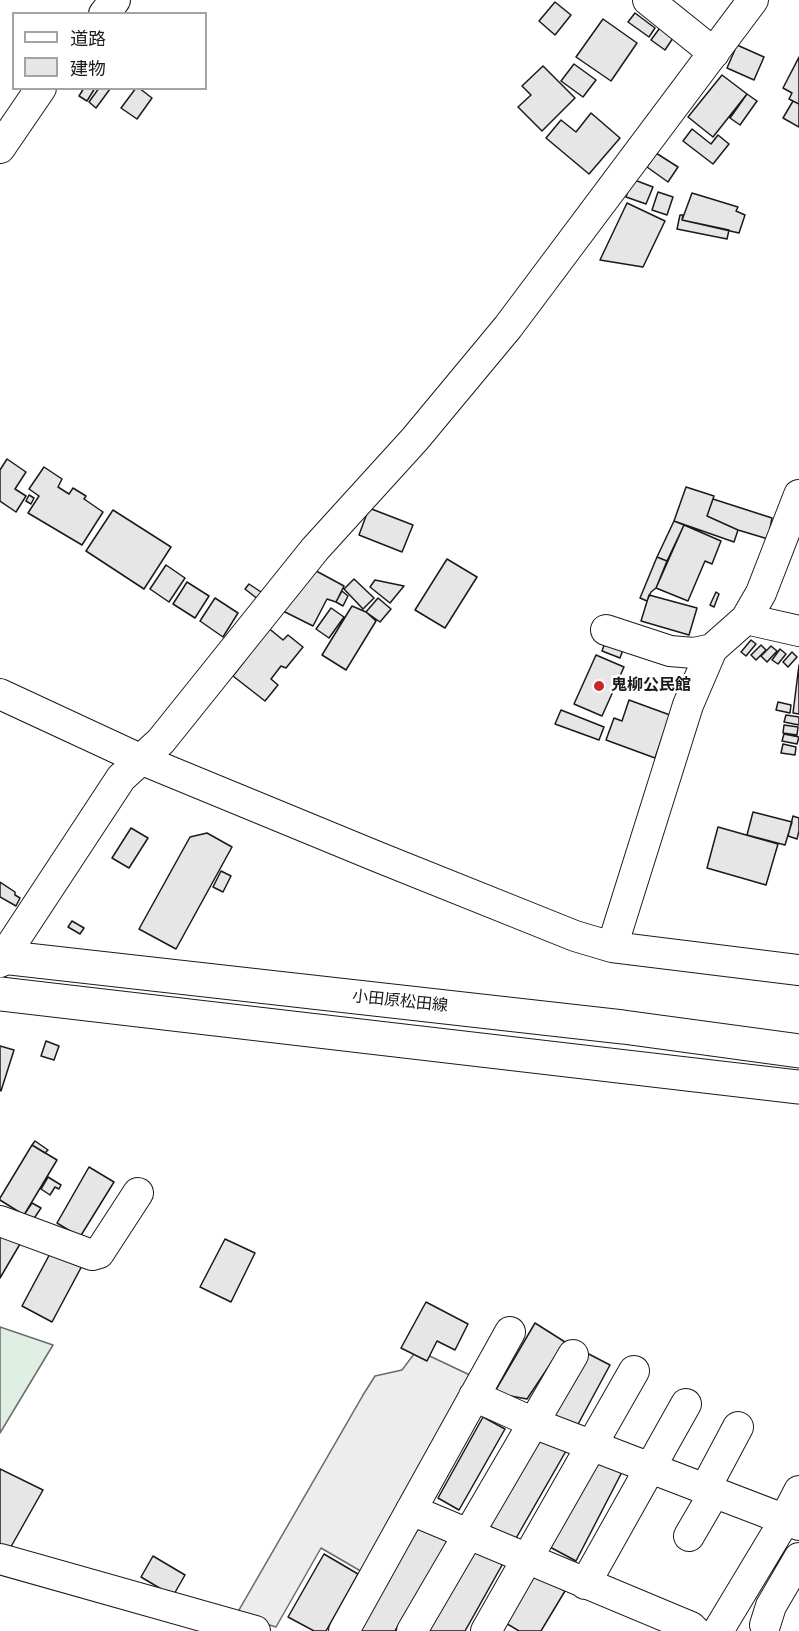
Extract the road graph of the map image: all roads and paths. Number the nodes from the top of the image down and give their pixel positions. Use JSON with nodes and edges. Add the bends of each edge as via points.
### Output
{"nodes":[{"id":1,"x":115,"y":0,"type":"edge"},
{"id":2,"x":648,"y":0,"type":"edge"},
{"id":3,"x":753,"y":0,"type":"edge"},
{"id":4,"x":106,"y":12,"type":"edge"},
{"id":5,"x":714,"y":53,"type":"junction"},
{"id":6,"x":40,"y":90,"type":"edge"},
{"id":7,"x":0,"y":148,"type":"edge"},
{"id":8,"x":799,"y":495,"type":"edge"},
{"id":9,"x":747,"y":619,"type":"junction"},
{"id":10,"x":606,"y":630,"type":"dead end"},
{"id":11,"x":799,"y":631,"type":"edge"},
{"id":12,"x":712,"y":649,"type":"junction"},
{"id":13,"x":0,"y":694,"type":"edge"},
{"id":14,"x":140,"y":759,"type":"junction"},
{"id":15,"x":612,"y":947,"type":"junction"},
{"id":16,"x":2,"y":959,"type":"edge"},
{"id":17,"x":799,"y":970,"type":"edge"},
{"id":18,"x":0,"y":994,"type":"edge"},
{"id":19,"x":799,"y":1051,"type":"edge"},
{"id":20,"x":799,"y":1088,"type":"edge"},
{"id":21,"x":138,"y":1193,"type":"dead end"},
{"id":22,"x":0,"y":1221,"type":"edge"},
{"id":23,"x":510,"y":1332,"type":"dead end"},
{"id":24,"x":573,"y":1355,"type":"dead end"},
{"id":25,"x":634,"y":1371,"type":"dead end"},
{"id":26,"x":474,"y":1396,"type":"junction"},
{"id":27,"x":686,"y":1404,"type":"dead end"},
{"id":28,"x":534,"y":1422,"type":"junction"},
{"id":29,"x":738,"y":1427,"type":"dead end"},
{"id":30,"x":591,"y":1445,"type":"junction"},
{"id":31,"x":650,"y":1468,"type":"junction"},
{"id":32,"x":709,"y":1491,"type":"junction"},
{"id":33,"x":799,"y":1491,"type":"edge"},
{"id":34,"x":411,"y":1510,"type":"junction"},
{"id":35,"x":791,"y":1523,"type":"edge"},
{"id":36,"x":468,"y":1535,"type":"junction"},
{"id":37,"x":689,"y":1536,"type":"dead end"},
{"id":38,"x":799,"y":1558,"type":"edge"},
{"id":39,"x":0,"y":1559,"type":"edge"},
{"id":40,"x":526,"y":1560,"type":"junction"},
{"id":41,"x":585,"y":1584,"type":"junction"},
{"id":42,"x":775,"y":1628,"type":"edge"},
{"id":43,"x":255,"y":1631,"type":"edge"},
{"id":44,"x":344,"y":1631,"type":"edge"},
{"id":45,"x":412,"y":1631,"type":"edge"},
{"id":46,"x":486,"y":1631,"type":"edge"},
{"id":47,"x":695,"y":1631,"type":"edge"},
{"id":48,"x":718,"y":1631,"type":"edge"},
{"id":49,"x":723,"y":1631,"type":"edge"}],
"edges":[{"from":1,"to":4,"type":"street"},
{"from":2,"to":5,"type":"street"},
{"from":3,"to":5,"type":"street"},
{"from":5,"to":14,"type":"street","via":[[508,327],[415,439],[315,549],[161,741]]},
{"from":6,"to":7,"type":"street"},
{"from":8,"to":9,"type":"street"},
{"from":9,"to":11,"type":"street"},
{"from":9,"to":12,"type":"street"},
{"from":10,"to":12,"type":"street","via":[[670,651],[694,653]]},
{"from":12,"to":15,"type":"street","via":[[688,705]]},
{"from":13,"to":14,"type":"street"},
{"from":14,"to":15,"type":"street","via":[[575,936]]},
{"from":14,"to":16,"type":"street","via":[[121,778]]},
{"from":15,"to":17,"type":"street"},
{"from":16,"to":19,"type":"main road","name":"小田原松田線","via":[[623,1027]]},
{"from":18,"to":20,"type":"main road"},
{"from":21,"to":22,"type":"street","via":[[99,1253],[92,1255]]},
{"from":23,"to":26,"type":"street"},
{"from":24,"to":28,"type":"street"},
{"from":25,"to":30,"type":"street"},
{"from":26,"to":28,"type":"street"},
{"from":26,"to":34,"type":"street"},
{"from":27,"to":31,"type":"street"},
{"from":28,"to":30,"type":"street"},
{"from":28,"to":36,"type":"street"},
{"from":29,"to":32,"type":"street"},
{"from":30,"to":31,"type":"street"},
{"from":30,"to":40,"type":"street"},
{"from":31,"to":32,"type":"street"},
{"from":31,"to":41,"type":"street"},
{"from":32,"to":35,"type":"street"},
{"from":32,"to":37,"type":"street"},
{"from":33,"to":35,"type":"street"},
{"from":34,"to":36,"type":"street"},
{"from":34,"to":44,"type":"street"},
{"from":35,"to":48,"type":"street"},
{"from":36,"to":40,"type":"street"},
{"from":36,"to":45,"type":"street"},
{"from":38,"to":42,"type":"street","via":[[771,1606]]},
{"from":39,"to":43,"type":"street"},
{"from":40,"to":41,"type":"street"},
{"from":40,"to":46,"type":"street"},
{"from":41,"to":47,"type":"street"},
{"from":42,"to":49,"type":"street"}]}
